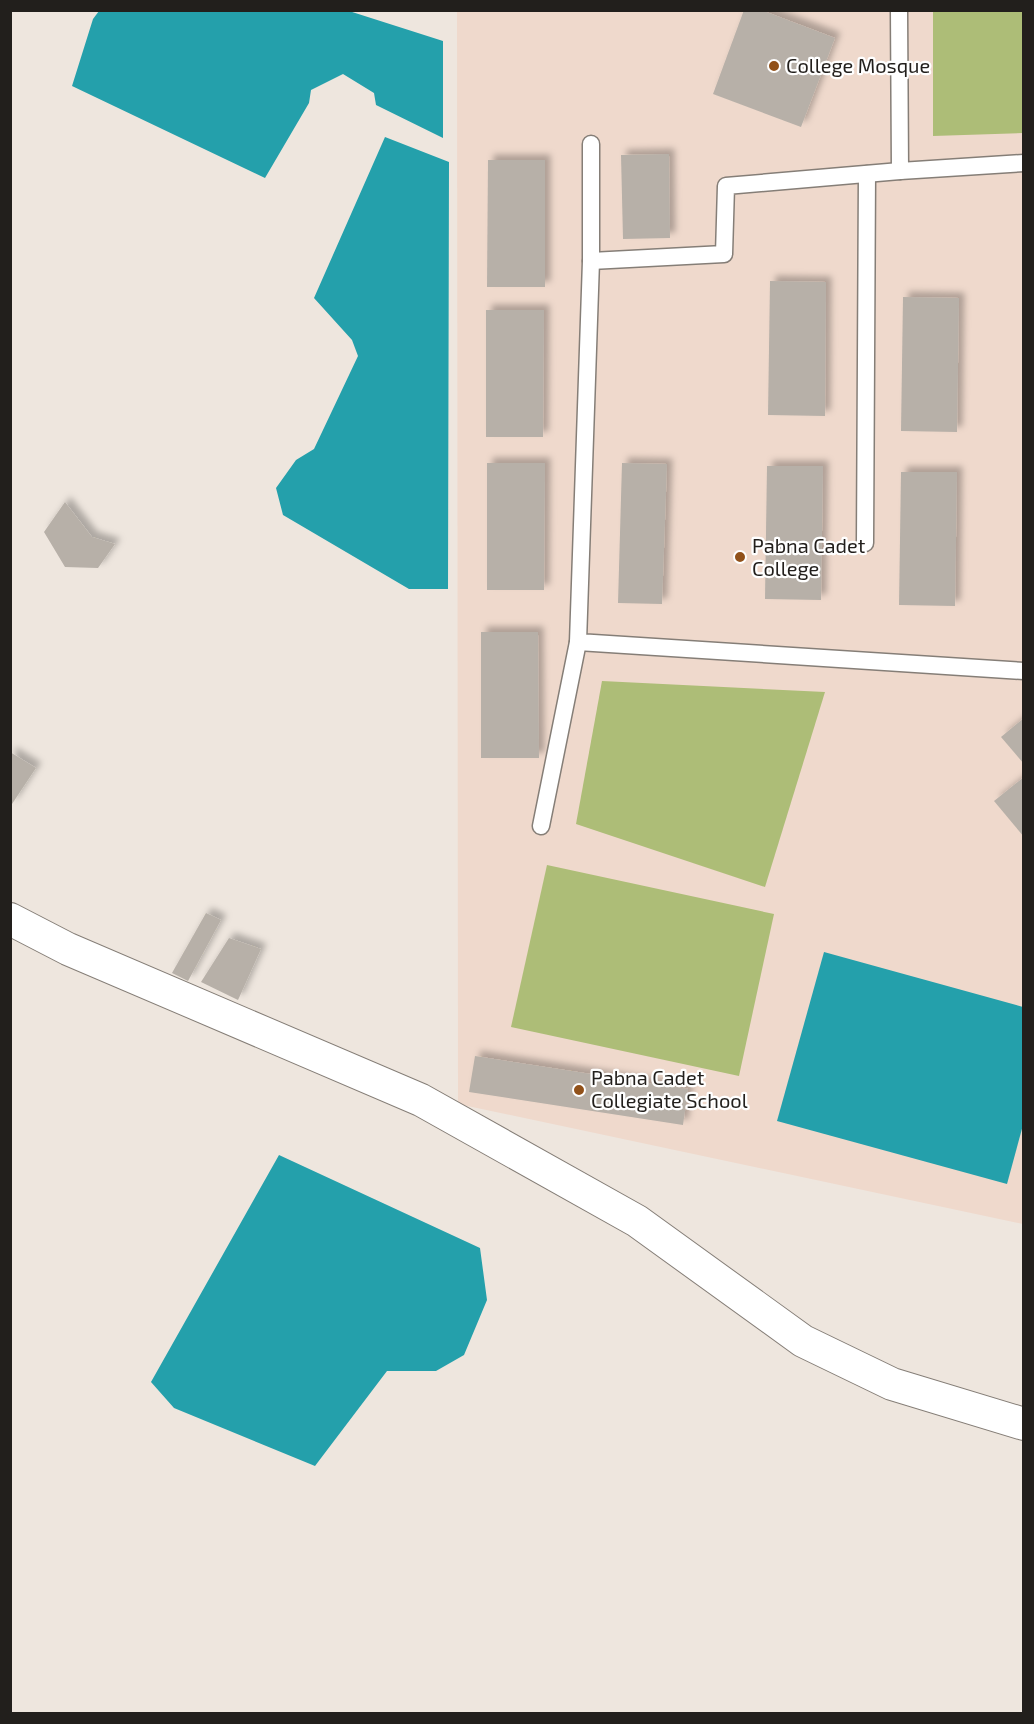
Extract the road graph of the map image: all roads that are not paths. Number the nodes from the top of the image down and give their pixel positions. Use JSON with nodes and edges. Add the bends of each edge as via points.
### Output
{"nodes":[{"id":1,"x":899,"y":10,"type":"edge"},
{"id":2,"x":591,"y":144,"type":"dead end"},
{"id":3,"x":1023,"y":163,"type":"edge"},
{"id":4,"x":900,"y":171,"type":"junction"},
{"id":5,"x":867,"y":174,"type":"junction"},
{"id":6,"x":591,"y":261,"type":"junction"},
{"id":7,"x":866,"y":543,"type":"dead end"},
{"id":8,"x":578,"y":642,"type":"junction"},
{"id":9,"x":1023,"y":671,"type":"edge"},
{"id":10,"x":541,"y":826,"type":"dead end"},
{"id":11,"x":10,"y":919,"type":"edge"},
{"id":12,"x":1023,"y":1424,"type":"edge"}],
"edges":[{"from":1,"to":4,"type":"lane"},
{"from":2,"to":6,"type":"lane"},
{"from":3,"to":4,"type":"lane"},
{"from":4,"to":5,"type":"lane"},
{"from":5,"to":6,"type":"lane","via":[[726,186],[724,254]]},
{"from":5,"to":7,"type":"lane"},
{"from":6,"to":8,"type":"lane"},
{"from":8,"to":9,"type":"lane"},
{"from":8,"to":10,"type":"lane"},
{"from":11,"to":12,"type":"street","via":[[68,949],[421,1100],[637,1221],[803,1341],[892,1384]]}]}
